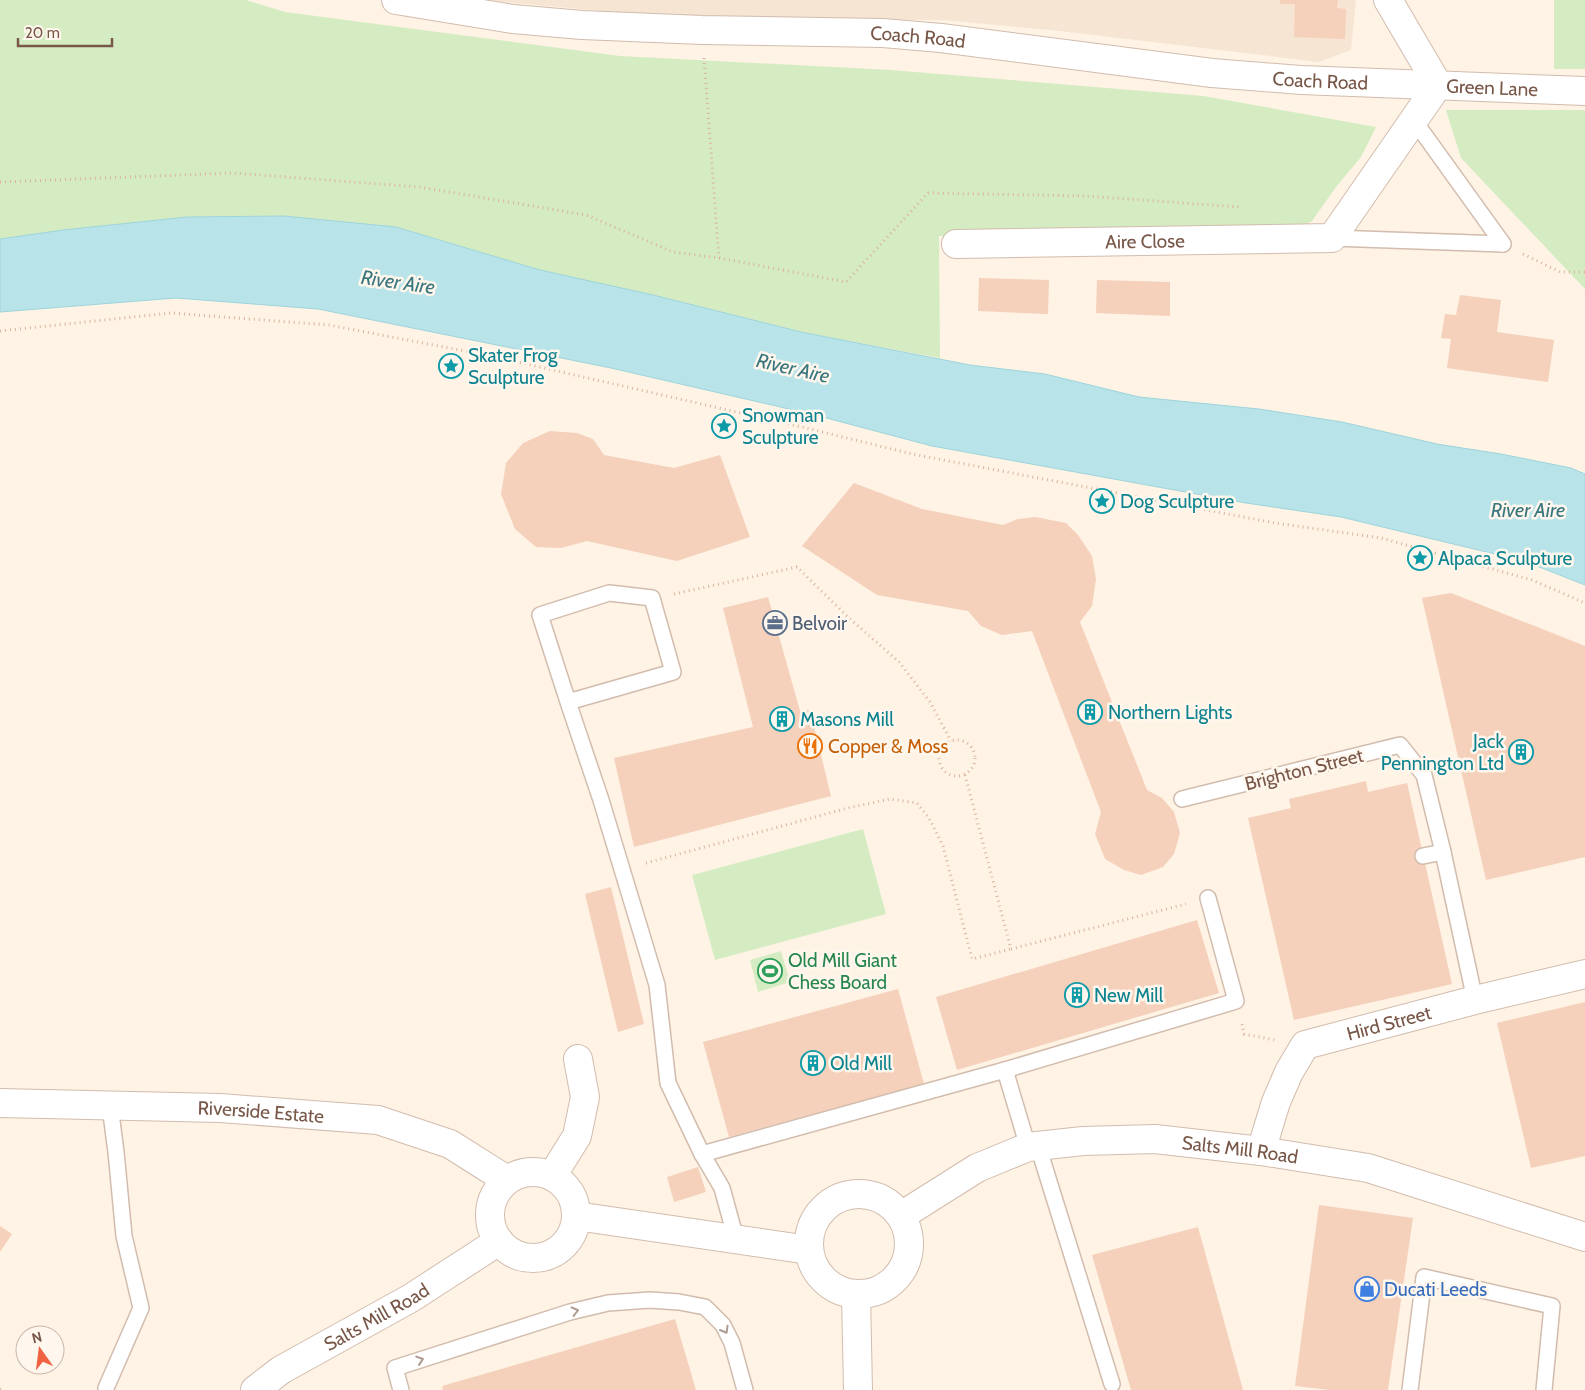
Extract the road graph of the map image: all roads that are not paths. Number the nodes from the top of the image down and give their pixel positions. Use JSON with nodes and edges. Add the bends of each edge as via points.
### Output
{"nodes":[{"id":1,"x":396,"y":0,"type":"edge"},
{"id":2,"x":1388,"y":0,"type":"edge"},
{"id":3,"x":1438,"y":85,"type":"junction"},
{"id":4,"x":1585,"y":91,"type":"edge"},
{"id":5,"x":1413,"y":119,"type":"junction"},
{"id":6,"x":1332,"y":238,"type":"junction"},
{"id":7,"x":956,"y":244,"type":"dead end"},
{"id":8,"x":568,"y":702,"type":"junction"},
{"id":9,"x":1182,"y":799,"type":"dead end"},
{"id":10,"x":1443,"y":852,"type":"junction"},
{"id":11,"x":1424,"y":856,"type":"dead end"},
{"id":12,"x":1208,"y":898,"type":"road end"},
{"id":13,"x":1585,"y":974,"type":"edge"},
{"id":14,"x":1475,"y":1000,"type":"junction"},
{"id":15,"x":578,"y":1059,"type":"dead end"},
{"id":16,"x":1005,"y":1070,"type":"junction"},
{"id":17,"x":0,"y":1103,"type":"edge"},
{"id":18,"x":110,"y":1106,"type":"junction"},
{"id":19,"x":1033,"y":1146,"type":"junction"},
{"id":20,"x":1261,"y":1152,"type":"junction"},
{"id":21,"x":702,"y":1154,"type":"junction"},
{"id":22,"x":552,"y":1176,"type":"junction"},
{"id":23,"x":507,"y":1180,"type":"junction"},
{"id":24,"x":576,"y":1216,"type":"junction"},
{"id":25,"x":901,"y":1216,"type":"junction"},
{"id":26,"x":1585,"y":1237,"type":"edge"},
{"id":27,"x":736,"y":1239,"type":"junction"},
{"id":28,"x":499,"y":1241,"type":"junction"},
{"id":29,"x":809,"y":1250,"type":"junction"},
{"id":30,"x":856,"y":1295,"type":"junction"},
{"id":31,"x":1112,"y":1384,"type":"dead end"},
{"id":32,"x":106,"y":1388,"type":"dead end"},
{"id":33,"x":255,"y":1390,"type":"edge"},
{"id":34,"x":401,"y":1390,"type":"edge"},
{"id":35,"x":746,"y":1390,"type":"edge"},
{"id":36,"x":858,"y":1390,"type":"edge"},
{"id":37,"x":1410,"y":1390,"type":"edge"},
{"id":38,"x":1544,"y":1390,"type":"edge"}],
"edges":[{"from":1,"to":3,"type":"street","name":"Coach Road","via":[[523,20],[582,25],[883,33],[1212,73]]},
{"from":2,"to":3,"type":"street","name":"Green Lane"},
{"from":3,"to":4,"type":"street","name":"Green Lane"},
{"from":3,"to":5,"type":"street"},
{"from":5,"to":6,"type":"street"},
{"from":5,"to":6,"type":"lane","via":[[1503,244]]},
{"from":6,"to":7,"type":"street","name":"Aire Close"},
{"from":8,"to":8,"type":"lane","via":[[673,672],[652,598],[609,593],[540,615]]},
{"from":8,"to":21,"type":"lane","via":[[657,986],[668,1083]]},
{"from":9,"to":10,"type":"lane","name":"Brighton Street","via":[[1400,745],[1424,775]]},
{"from":10,"to":11,"type":"lane"},
{"from":10,"to":14,"type":"lane","name":"Brighton Street"},
{"from":12,"to":16,"type":"lane","via":[[1236,1002]]},
{"from":13,"to":14,"type":"street","name":"Hird Street"},
{"from":14,"to":20,"type":"street","name":"Hird Street","via":[[1305,1045],[1276,1102]]},
{"from":15,"to":22,"type":"street","via":[[585,1097],[577,1136]]},
{"from":16,"to":19,"type":"lane"},
{"from":16,"to":21,"type":"lane"},
{"from":17,"to":18,"type":"street","name":"Riverside Estate"},
{"from":18,"to":23,"type":"street","name":"Riverside Estate","via":[[220,1108],[378,1120],[450,1144]]},
{"from":18,"to":32,"type":"lane","via":[[124,1236],[142,1308]]},
{"from":19,"to":20,"type":"street","name":"Salts Mill Road","via":[[1154,1139]]},
{"from":19,"to":25,"type":"street","name":"Salts Mill Road","via":[[977,1168]]},
{"from":19,"to":31,"type":"lane"},
{"from":20,"to":26,"type":"street","name":"Salts Mill Road","via":[[1368,1168]]},
{"from":21,"to":27,"type":"lane","via":[[722,1188]]},
{"from":22,"to":23,"type":"street","via":[[528,1172]]},
{"from":22,"to":24,"type":"street","via":[[569,1193]]},
{"from":23,"to":28,"type":"street","via":[[492,1200],[492,1228]]},
{"from":24,"to":27,"type":"street"},
{"from":24,"to":28,"type":"street","via":[[569,1240],[558,1250],[541,1257],[520,1256]]},
{"from":25,"to":29,"type":"street","via":[[873,1196],[855,1194],[838,1199],[820,1213],[810,1233]]},
{"from":25,"to":30,"type":"street","via":[[908,1232],[909,1250],[905,1263],[896,1278],[882,1289]]},
{"from":27,"to":29,"type":"street"},
{"from":28,"to":33,"type":"street","name":"Salts Mill Road","via":[[411,1298],[281,1370]]},
{"from":29,"to":30,"type":"street","via":[[818,1273],[830,1286]]},
{"from":30,"to":36,"type":"street"},
{"from":34,"to":35,"type":"lane","one_way":true,"via":[[395,1368],[570,1312],[608,1303],[650,1300],[705,1307],[722,1325],[732,1343]]},
{"from":37,"to":38,"type":"lane","via":[[1424,1277],[1552,1306]]}]}
